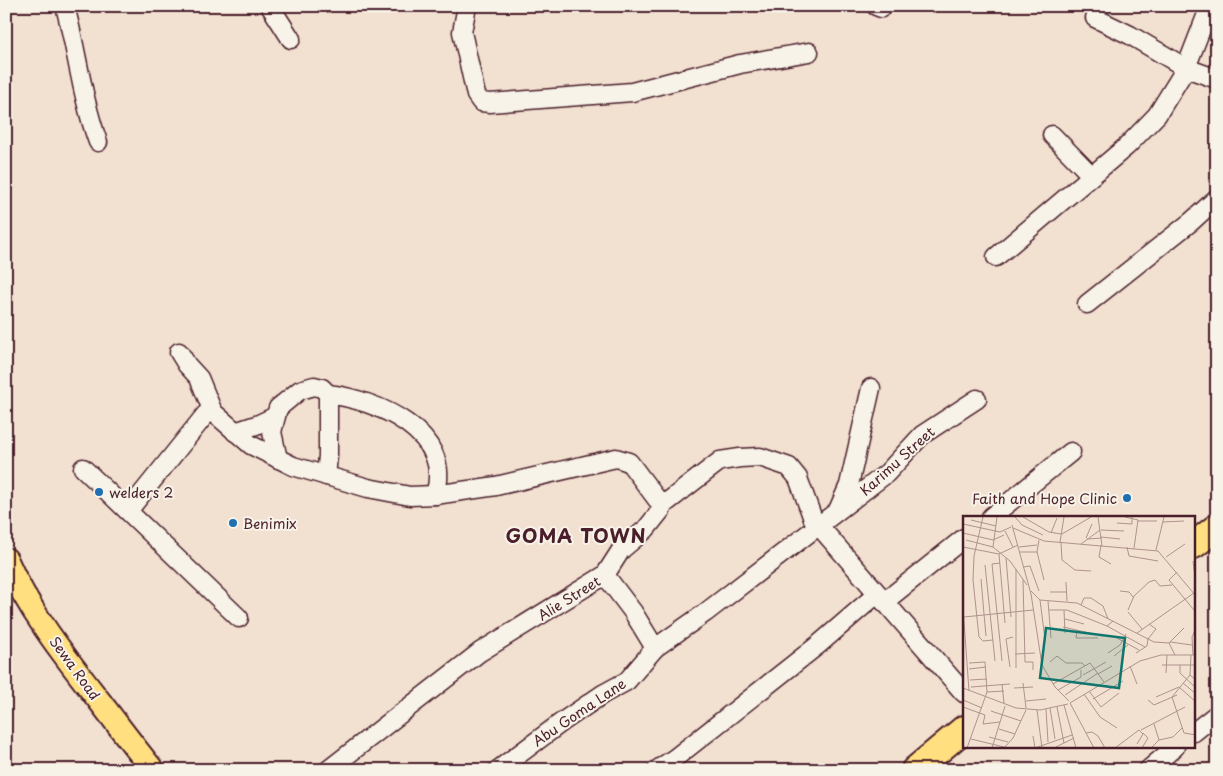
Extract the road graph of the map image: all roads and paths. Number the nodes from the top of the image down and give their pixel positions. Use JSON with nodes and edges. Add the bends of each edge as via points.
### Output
{"nodes":[{"id":1,"x":65,"y":6,"type":"edge"},
{"id":2,"x":270,"y":6,"type":"edge"},
{"id":3,"x":466,"y":6,"type":"edge"},
{"id":4,"x":1210,"y":6,"type":"edge"},
{"id":5,"x":1095,"y":18,"type":"dead end"},
{"id":6,"x":291,"y":40,"type":"dead end"},
{"id":7,"x":809,"y":52,"type":"dead end"},
{"id":8,"x":1186,"y":68,"type":"junction"},
{"id":9,"x":1217,"y":79,"type":"edge"},
{"id":10,"x":1052,"y":135,"type":"dead end"},
{"id":11,"x":98,"y":142,"type":"dead end"},
{"id":12,"x":1091,"y":175,"type":"junction"},
{"id":13,"x":1217,"y":198,"type":"edge"},
{"id":14,"x":996,"y":257,"type":"dead end"},
{"id":15,"x":1087,"y":304,"type":"dead end"},
{"id":16,"x":178,"y":352,"type":"dead end"},
{"id":17,"x":871,"y":388,"type":"dead end"},
{"id":18,"x":328,"y":394,"type":"junction"},
{"id":19,"x":977,"y":399,"type":"dead end"},
{"id":20,"x":213,"y":412,"type":"junction"},
{"id":21,"x":276,"y":416,"type":"junction"},
{"id":22,"x":235,"y":432,"type":"junction"},
{"id":23,"x":1071,"y":452,"type":"dead end"},
{"id":24,"x":278,"y":458,"type":"junction"},
{"id":25,"x":83,"y":468,"type":"dead end"},
{"id":26,"x":326,"y":476,"type":"junction"},
{"id":27,"x":435,"y":495,"type":"junction"},
{"id":28,"x":662,"y":506,"type":"junction"},
{"id":29,"x":128,"y":511,"type":"junction"},
{"id":30,"x":837,"y":513,"type":"junction"},
{"id":31,"x":992,"y":516,"type":"edge"},
{"id":32,"x":819,"y":526,"type":"junction"},
{"id":33,"x":1217,"y":527,"type":"edge"},
{"id":34,"x":963,"y":539,"type":"edge"},
{"id":35,"x":1196,"y":543,"type":"edge"},
{"id":36,"x":6,"y":559,"type":"edge"},
{"id":37,"x":605,"y":575,"type":"junction"},
{"id":38,"x":881,"y":598,"type":"junction"},
{"id":39,"x":239,"y":618,"type":"dead end"},
{"id":40,"x":655,"y":648,"type":"junction"},
{"id":41,"x":963,"y":692,"type":"edge"},
{"id":42,"x":1217,"y":714,"type":"edge"},
{"id":43,"x":963,"y":730,"type":"edge"},
{"id":44,"x":1196,"y":730,"type":"edge"},
{"id":45,"x":1174,"y":748,"type":"edge"},
{"id":46,"x":153,"y":770,"type":"edge"},
{"id":47,"x":328,"y":770,"type":"edge"},
{"id":48,"x":498,"y":770,"type":"edge"},
{"id":49,"x":657,"y":770,"type":"edge"},
{"id":50,"x":915,"y":770,"type":"edge"},
{"id":51,"x":1148,"y":770,"type":"edge"}],
"edges":[{"from":1,"to":11,"type":"street"},
{"from":2,"to":6,"type":"street"},
{"from":3,"to":7,"type":"street","via":[[462,32],[476,94],[481,102],[632,92],[740,64]]},
{"from":4,"to":8,"type":"street"},
{"from":5,"to":8,"type":"street"},
{"from":8,"to":9,"type":"street"},
{"from":8,"to":12,"type":"street","via":[[1157,115],[1127,146]]},
{"from":10,"to":12,"type":"street"},
{"from":12,"to":14,"type":"street"},
{"from":13,"to":15,"type":"street"},
{"from":16,"to":20,"type":"street","via":[[199,378]]},
{"from":17,"to":30,"type":"street","via":[[849,485]]},
{"from":18,"to":21,"type":"street","via":[[314,386],[300,390],[278,408]]},
{"from":18,"to":26,"type":"street"},
{"from":18,"to":27,"type":"street","via":[[362,401],[394,414],[408,424],[430,447],[438,463],[439,482]]},
{"from":19,"to":30,"type":"street","name":"Karimu Street","via":[[922,435],[887,473]]},
{"from":20,"to":22,"type":"street"},
{"from":20,"to":29,"type":"street","via":[[206,414]]},
{"from":21,"to":22,"type":"street"},
{"from":21,"to":24,"type":"street","via":[[272,432]]},
{"from":22,"to":24,"type":"street","via":[[250,445]]},
{"from":23,"to":31,"type":"street"},
{"from":24,"to":26,"type":"street"},
{"from":25,"to":29,"type":"street"},
{"from":26,"to":27,"type":"street","via":[[410,496]]},
{"from":27,"to":28,"type":"street","via":[[496,486],[616,458],[629,462]]},
{"from":28,"to":32,"type":"street","name":"Alie Street","via":[[720,461],[760,457],[789,467],[798,478],[813,519]]},
{"from":28,"to":37,"type":"street","name":"Alie Street","via":[[646,529],[620,550]]},
{"from":29,"to":39,"type":"street"},
{"from":30,"to":32,"type":"street","name":"Karimu Street"},
{"from":32,"to":38,"type":"street","name":"Alie Street"},
{"from":32,"to":40,"type":"street","name":"Abu Goma Lane"},
{"from":33,"to":35,"type":"highway"},
{"from":34,"to":38,"type":"street"},
{"from":36,"to":46,"type":"main road","name":"Sewa Road","via":[[53,640]]},
{"from":37,"to":40,"type":"street"},
{"from":37,"to":47,"type":"street","name":"Alie Street","via":[[480,652]]},
{"from":38,"to":41,"type":"street","name":"Alie Street"},
{"from":38,"to":49,"type":"street"},
{"from":40,"to":48,"type":"street","name":"Abu Goma Lane","via":[[627,681],[562,722]]},
{"from":42,"to":44,"type":"street"},
{"from":43,"to":50,"type":"highway"},
{"from":45,"to":51,"type":"street"}]}
